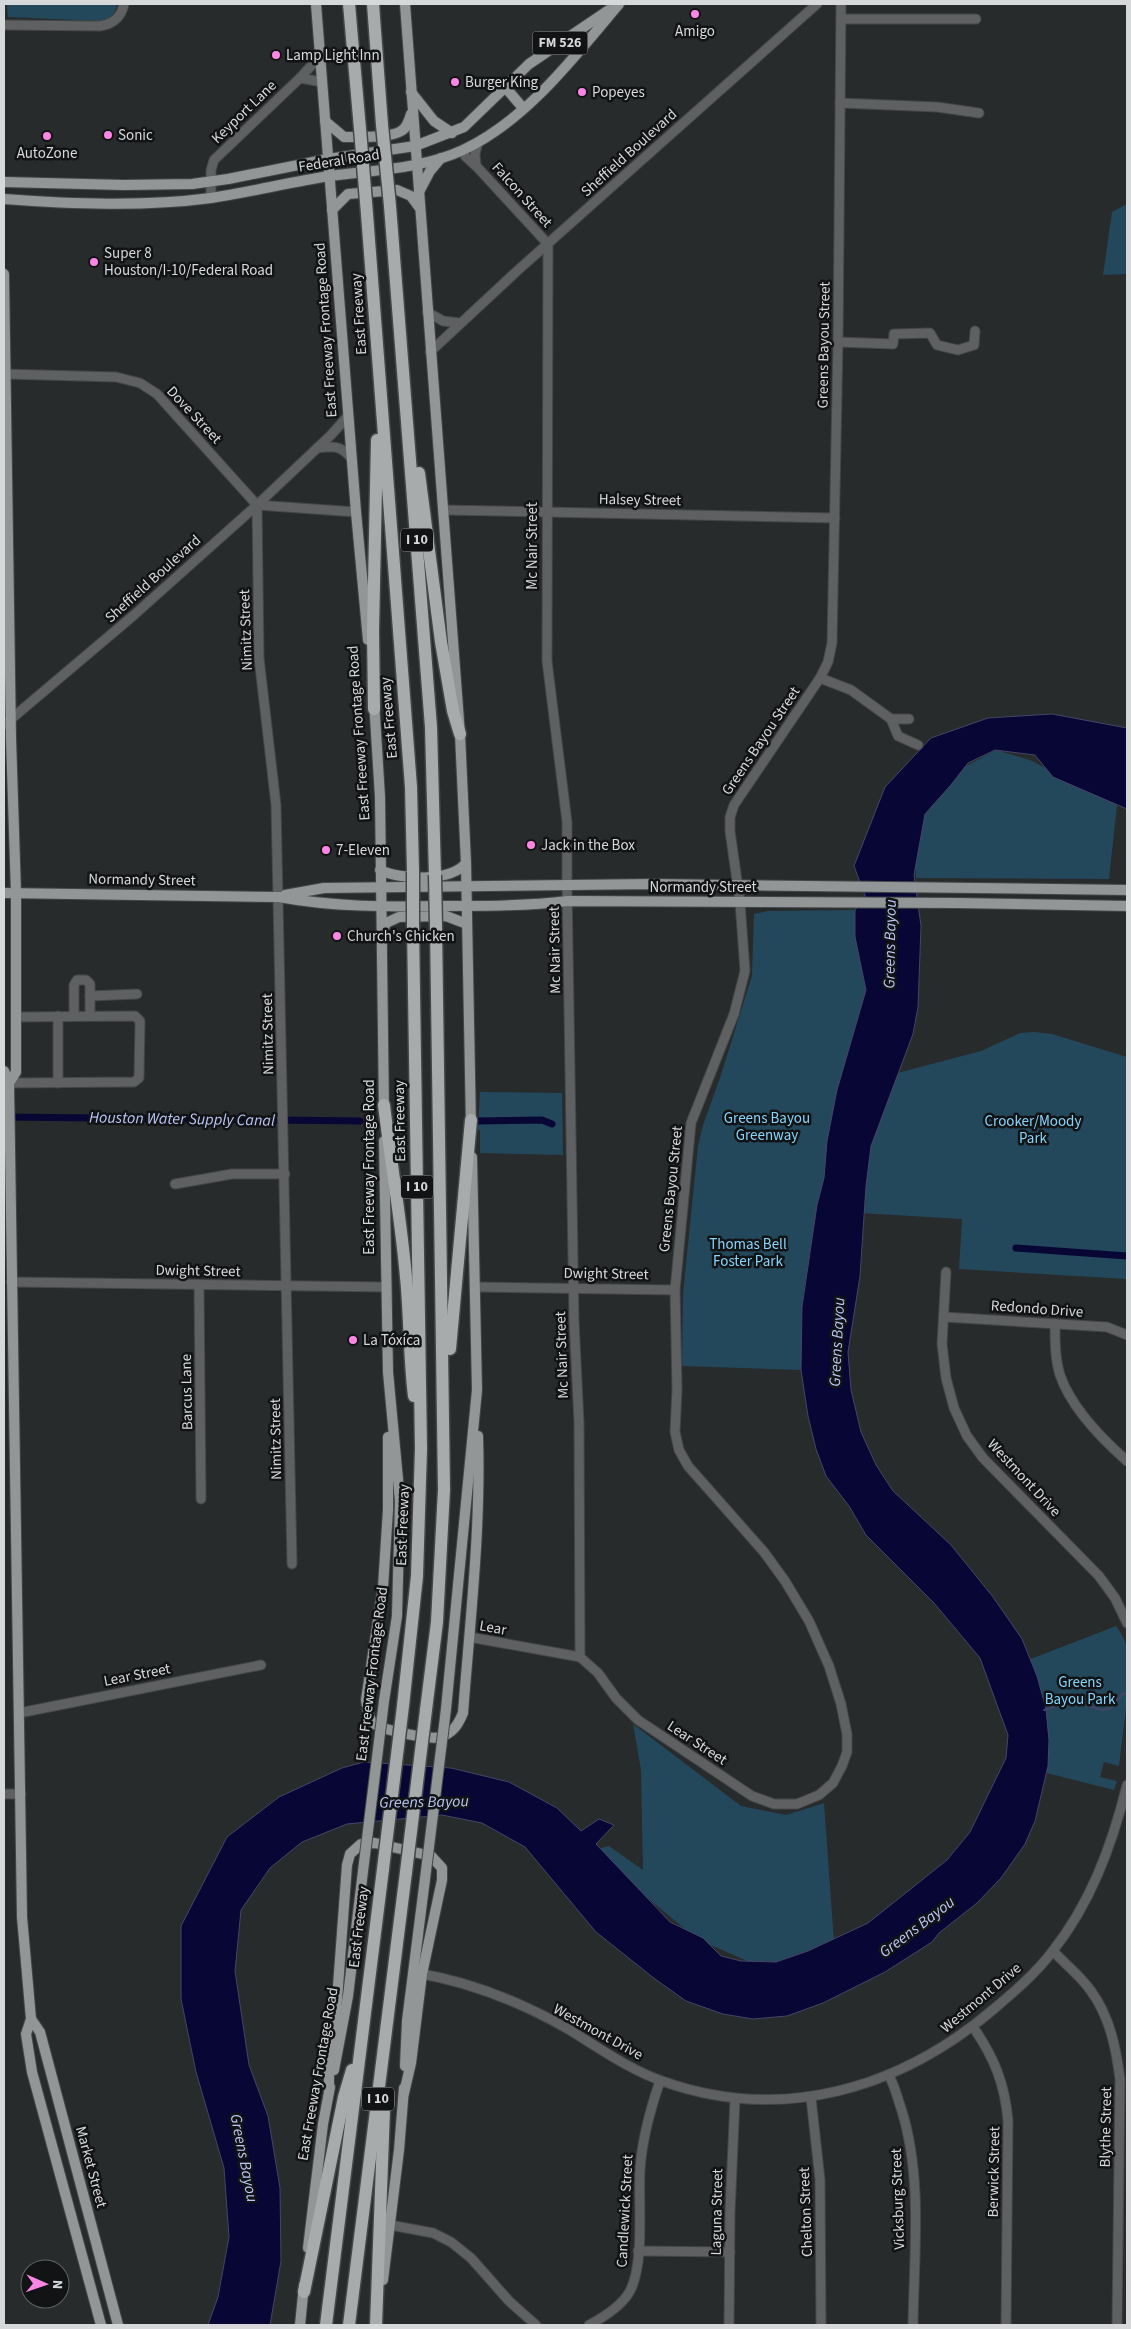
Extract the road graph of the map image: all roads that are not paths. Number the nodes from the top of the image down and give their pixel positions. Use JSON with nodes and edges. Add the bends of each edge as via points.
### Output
{"nodes":[{"id":1,"x":124,"y":4,"type":"edge"},
{"id":2,"x":316,"y":4,"type":"edge"},
{"id":3,"x":350,"y":4,"type":"edge"},
{"id":4,"x":373,"y":4,"type":"edge"},
{"id":5,"x":404,"y":4,"type":"edge"},
{"id":6,"x":618,"y":4,"type":"edge"},
{"id":7,"x":817,"y":4,"type":"edge"},
{"id":8,"x":841,"y":4,"type":"edge"},
{"id":9,"x":841,"y":19,"type":"junction"},
{"id":10,"x":976,"y":19,"type":"dead end"},
{"id":11,"x":4,"y":25,"type":"edge"},
{"id":12,"x":564,"y":40,"type":"junction"},
{"id":13,"x":576,"y":54,"type":"junction"},
{"id":14,"x":320,"y":56,"type":"junction"},
{"id":15,"x":300,"y":78,"type":"junction"},
{"id":16,"x":322,"y":82,"type":"junction"},
{"id":17,"x":505,"y":87,"type":"junction"},
{"id":18,"x":410,"y":92,"type":"junction"},
{"id":19,"x":840,"y":103,"type":"junction"},
{"id":20,"x":523,"y":108,"type":"junction"},
{"id":21,"x":413,"y":110,"type":"junction"},
{"id":22,"x":979,"y":113,"type":"dead end"},
{"id":23,"x":325,"y":121,"type":"junction"},
{"id":24,"x":464,"y":128,"type":"junction"},
{"id":25,"x":452,"y":133,"type":"junction"},
{"id":26,"x":478,"y":142,"type":"junction"},
{"id":27,"x":415,"y":146,"type":"junction"},
{"id":28,"x":462,"y":150,"type":"junction"},
{"id":29,"x":441,"y":158,"type":"junction"},
{"id":30,"x":328,"y":159,"type":"junction"},
{"id":31,"x":416,"y":164,"type":"junction"},
{"id":32,"x":476,"y":165,"type":"junction"},
{"id":33,"x":329,"y":176,"type":"junction"},
{"id":34,"x":4,"y":182,"type":"edge"},
{"id":35,"x":210,"y":182,"type":"junction"},
{"id":36,"x":418,"y":193,"type":"junction"},
{"id":37,"x":211,"y":198,"type":"junction"},
{"id":38,"x":4,"y":199,"type":"edge"},
{"id":39,"x":420,"y":208,"type":"junction"},
{"id":40,"x":332,"y":210,"type":"junction"},
{"id":41,"x":548,"y":244,"type":"junction"},
{"id":42,"x":4,"y":274,"type":"edge"},
{"id":43,"x":427,"y":312,"type":"junction"},
{"id":44,"x":400,"y":320,"type":"junction"},
{"id":45,"x":460,"y":323,"type":"junction"},
{"id":46,"x":975,"y":331,"type":"dead end"},
{"id":47,"x":838,"y":342,"type":"junction"},
{"id":48,"x":430,"y":352,"type":"junction"},
{"id":49,"x":379,"y":363,"type":"junction"},
{"id":50,"x":5,"y":374,"type":"edge"},
{"id":51,"x":348,"y":416,"type":"junction"},
{"id":52,"x":317,"y":448,"type":"junction"},
{"id":53,"x":351,"y":458,"type":"junction"},
{"id":54,"x":257,"y":505,"type":"junction"},
{"id":55,"x":444,"y":510,"type":"junction"},
{"id":56,"x":356,"y":512,"type":"junction"},
{"id":57,"x":546,"y":512,"type":"junction"},
{"id":58,"x":835,"y":518,"type":"junction"},
{"id":59,"x":820,"y":678,"type":"junction"},
{"id":60,"x":374,"y":709,"type":"junction"},
{"id":61,"x":892,"y":719,"type":"junction"},
{"id":62,"x":910,"y":719,"type":"dead end"},
{"id":63,"x":7,"y":722,"type":"edge"},
{"id":64,"x":460,"y":734,"type":"junction"},
{"id":65,"x":918,"y":745,"type":"dead end"},
{"id":66,"x":466,"y":863,"type":"junction"},
{"id":67,"x":380,"y":870,"type":"junction"},
{"id":68,"x":567,"y":885,"type":"junction"},
{"id":69,"x":738,"y":885,"type":"junction"},
{"id":70,"x":380,"y":887,"type":"junction"},
{"id":71,"x":467,"y":887,"type":"junction"},
{"id":72,"x":1127,"y":890,"type":"edge"},
{"id":73,"x":4,"y":893,"type":"edge"},
{"id":74,"x":16,"y":893,"type":"junction"},
{"id":75,"x":279,"y":896,"type":"junction"},
{"id":76,"x":568,"y":901,"type":"junction"},
{"id":77,"x":740,"y":902,"type":"junction"},
{"id":78,"x":380,"y":906,"type":"junction"},
{"id":79,"x":466,"y":906,"type":"junction"},
{"id":80,"x":1127,"y":906,"type":"edge"},
{"id":81,"x":466,"y":924,"type":"junction"},
{"id":82,"x":381,"y":934,"type":"junction"},
{"id":83,"x":137,"y":994,"type":"dead end"},
{"id":84,"x":90,"y":996,"type":"junction"},
{"id":85,"x":90,"y":1015,"type":"junction"},
{"id":86,"x":58,"y":1016,"type":"junction"},
{"id":87,"x":74,"y":1016,"type":"junction"},
{"id":88,"x":17,"y":1017,"type":"junction"},
{"id":89,"x":4,"y":1071,"type":"edge"},
{"id":90,"x":9,"y":1082,"type":"junction"},
{"id":91,"x":58,"y":1082,"type":"junction"},
{"id":92,"x":384,"y":1105,"type":"junction"},
{"id":93,"x":471,"y":1120,"type":"junction"},
{"id":94,"x":286,"y":1174,"type":"junction"},
{"id":95,"x":175,"y":1184,"type":"dead end"},
{"id":96,"x":946,"y":1272,"type":"dead end"},
{"id":97,"x":11,"y":1282,"type":"junction"},
{"id":98,"x":199,"y":1285,"type":"junction"},
{"id":99,"x":287,"y":1286,"type":"junction"},
{"id":100,"x":385,"y":1287,"type":"junction"},
{"id":101,"x":476,"y":1287,"type":"junction"},
{"id":102,"x":574,"y":1287,"type":"junction"},
{"id":103,"x":675,"y":1290,"type":"junction"},
{"id":104,"x":944,"y":1318,"type":"junction"},
{"id":105,"x":1055,"y":1324,"type":"junction"},
{"id":106,"x":1127,"y":1335,"type":"edge"},
{"id":107,"x":388,"y":1372,"type":"junction"},
{"id":108,"x":477,"y":1390,"type":"junction"},
{"id":109,"x":444,"y":1396,"type":"junction"},
{"id":110,"x":422,"y":1449,"type":"junction"},
{"id":111,"x":1127,"y":1461,"type":"edge"},
{"id":112,"x":201,"y":1499,"type":"dead end"},
{"id":113,"x":292,"y":1564,"type":"dead end"},
{"id":114,"x":1127,"y":1623,"type":"edge"},
{"id":115,"x":469,"y":1637,"type":"junction"},
{"id":116,"x":580,"y":1657,"type":"junction"},
{"id":117,"x":261,"y":1665,"type":"dead end"},
{"id":118,"x":19,"y":1713,"type":"junction"},
{"id":119,"x":847,"y":1734,"type":"joint"},
{"id":120,"x":1127,"y":1785,"type":"edge"},
{"id":121,"x":4,"y":1794,"type":"edge"},
{"id":122,"x":21,"y":1794,"type":"junction"},
{"id":123,"x":1053,"y":1951,"type":"junction"},
{"id":124,"x":418,"y":1973,"type":"junction"},
{"id":125,"x":31,"y":2019,"type":"junction"},
{"id":126,"x":972,"y":2027,"type":"junction"},
{"id":127,"x":386,"y":2036,"type":"junction"},
{"id":128,"x":362,"y":2039,"type":"junction"},
{"id":129,"x":889,"y":2076,"type":"junction"},
{"id":130,"x":660,"y":2081,"type":"junction"},
{"id":131,"x":329,"y":2092,"type":"junction"},
{"id":132,"x":811,"y":2098,"type":"junction"},
{"id":133,"x":735,"y":2100,"type":"junction"},
{"id":134,"x":394,"y":2226,"type":"junction"},
{"id":135,"x":638,"y":2251,"type":"junction"},
{"id":136,"x":730,"y":2252,"type":"junction"},
{"id":137,"x":103,"y":2270,"type":"junction"},
{"id":138,"x":88,"y":2275,"type":"junction"},
{"id":139,"x":304,"y":2292,"type":"junction"},
{"id":140,"x":101,"y":2325,"type":"edge"},
{"id":141,"x":118,"y":2325,"type":"edge"},
{"id":142,"x":300,"y":2325,"type":"edge"},
{"id":143,"x":326,"y":2325,"type":"edge"},
{"id":144,"x":349,"y":2325,"type":"edge"},
{"id":145,"x":376,"y":2325,"type":"edge"},
{"id":146,"x":536,"y":2325,"type":"edge"},
{"id":147,"x":589,"y":2325,"type":"edge"},
{"id":148,"x":729,"y":2325,"type":"edge"},
{"id":149,"x":821,"y":2325,"type":"edge"},
{"id":150,"x":913,"y":2325,"type":"edge"},
{"id":151,"x":1006,"y":2325,"type":"edge"},
{"id":152,"x":1117,"y":2325,"type":"edge"}],
"edges":[{"from":1,"to":11,"type":"street","via":[[121,15],[111,24],[100,26]]},
{"from":2,"to":14,"type":"main road","name":"East Freeway Frontage Road"},
{"from":3,"to":49,"type":"highway","name":"East Freeway","number":"I 10","bridge":true},
{"from":4,"to":44,"type":"highway","number":"I 10","bridge":true},
{"from":5,"to":18,"type":"main road"},
{"from":6,"to":12,"type":"main road","name":"Federal Road","number":"FM 526"},
{"from":6,"to":13,"type":"main road","name":"Federal Road","number":"FM 526"},
{"from":7,"to":41,"type":"street","name":"Sheffield Boulevard"},
{"from":8,"to":9,"type":"street","name":"Greens Bayou Street"},
{"from":9,"to":10,"type":"street"},
{"from":9,"to":19,"type":"street","name":"Greens Bayou Street"},
{"from":12,"to":13,"type":"main road"},
{"from":12,"to":17,"type":"main road","name":"Federal Road","number":"FM 526","via":[[529,64]]},
{"from":13,"to":20,"type":"main road","name":"Federal Road","number":"FM 526"},
{"from":14,"to":15,"type":"street","name":"Keyport Lane"},
{"from":14,"to":16,"type":"main road","name":"East Freeway Frontage Road"},
{"from":15,"to":16,"type":"street"},
{"from":15,"to":35,"type":"street","name":"Keyport Lane","via":[[214,160]]},
{"from":16,"to":23,"type":"main road","name":"East Freeway Frontage Road"},
{"from":17,"to":20,"type":"main road"},
{"from":17,"to":24,"type":"main road","name":"Federal Road","number":"FM 526"},
{"from":18,"to":21,"type":"main road"},
{"from":18,"to":25,"type":"main road","via":[[434,121]]},
{"from":19,"to":22,"type":"street","via":[[937,107]]},
{"from":19,"to":47,"type":"street","name":"Greens Bayou Street"},
{"from":20,"to":26,"type":"main road","name":"Federal Road","number":"FM 526"},
{"from":21,"to":23,"type":"main road","via":[[406,127],[395,134],[344,137]]},
{"from":21,"to":27,"type":"main road"},
{"from":23,"to":30,"type":"main road","name":"East Freeway Frontage Road"},
{"from":24,"to":25,"type":"main road","name":"Federal Road","number":"FM 526"},
{"from":24,"to":28,"type":"main road"},
{"from":25,"to":27,"type":"main road","name":"Federal Road","number":"FM 526"},
{"from":26,"to":28,"type":"main road","name":"Federal Road","number":"FM 526"},
{"from":26,"to":32,"type":"street","name":"Falcon Street","via":[[474,154]]},
{"from":27,"to":30,"type":"main road","name":"Federal Road","number":"FM 526"},
{"from":27,"to":31,"type":"main road"},
{"from":28,"to":29,"type":"main road","name":"Federal Road","number":"FM 526"},
{"from":28,"to":32,"type":"street","name":"Falcon Street"},
{"from":29,"to":31,"type":"main road","name":"Federal Road","number":"FM 526"},
{"from":29,"to":36,"type":"main road"},
{"from":30,"to":33,"type":"main road","name":"East Freeway Frontage Road"},
{"from":30,"to":35,"type":"main road","name":"Federal Road"},
{"from":31,"to":33,"type":"main road","name":"Federal Road","number":"FM 526"},
{"from":31,"to":36,"type":"main road"},
{"from":32,"to":41,"type":"street","name":"Falcon Street"},
{"from":33,"to":37,"type":"main road","name":"Federal Road"},
{"from":33,"to":40,"type":"main road","name":"East Freeway Frontage Road"},
{"from":34,"to":35,"type":"main road","name":"Federal Road","via":[[160,185]]},
{"from":35,"to":37,"type":"street","name":"Keyport Lane"},
{"from":36,"to":39,"type":"main road"},
{"from":37,"to":38,"type":"main road","name":"Federal Road","via":[[128,202]]},
{"from":39,"to":40,"type":"main road","via":[[411,196],[397,190],[348,194]]},
{"from":39,"to":43,"type":"main road"},
{"from":40,"to":51,"type":"main road","name":"East Freeway Frontage Road"},
{"from":41,"to":45,"type":"street","name":"Sheffield Boulevard"},
{"from":41,"to":57,"type":"street","name":"Mc Nair Street"},
{"from":42,"to":50,"type":"main road","name":"Market Street"},
{"from":43,"to":45,"type":"street","via":[[443,321]]},
{"from":43,"to":48,"type":"main road"},
{"from":44,"to":64,"type":"highway","via":[[441,642]]},
{"from":44,"to":109,"type":"highway","number":"I 10","bridge":true,"via":[[431,727]]},
{"from":45,"to":48,"type":"street","name":"Sheffield Boulevard"},
{"from":46,"to":47,"type":"street","via":[[974,345],[958,350],[937,345],[930,332],[894,334],[893,344]]},
{"from":47,"to":58,"type":"street","name":"Greens Bayou Street"},
{"from":48,"to":55,"type":"main road"},
{"from":49,"to":60,"type":"highway"},
{"from":49,"to":110,"type":"highway","name":"East Freeway","number":"I 10","bridge":true,"via":[[411,787]]},
{"from":50,"to":54,"type":"street","name":"Dove Street","via":[[116,377],[140,383],[157,394]]},
{"from":50,"to":63,"type":"main road","name":"Market Street"},
{"from":51,"to":52,"type":"street","name":"Sheffield Boulevard"},
{"from":51,"to":53,"type":"main road","name":"East Freeway Frontage Road"},
{"from":52,"to":53,"type":"street","via":[[335,446]]},
{"from":52,"to":54,"type":"street","name":"Sheffield Boulevard"},
{"from":53,"to":56,"type":"main road","name":"East Freeway Frontage Road"},
{"from":54,"to":56,"type":"street"},
{"from":54,"to":63,"type":"street","name":"Sheffield Boulevard","via":[[103,643]]},
{"from":54,"to":75,"type":"street","name":"Nimitz Street","via":[[259,658],[273,771]]},
{"from":55,"to":57,"type":"street","name":"Halsey Street"},
{"from":55,"to":64,"type":"main road"},
{"from":56,"to":60,"type":"main road","name":"East Freeway Frontage Road"},
{"from":57,"to":58,"type":"street","name":"Halsey Street"},
{"from":57,"to":68,"type":"street","name":"Mc Nair Street","via":[[547,661],[567,822]]},
{"from":58,"to":59,"type":"street","name":"Greens Bayou Street","via":[[832,643]]},
{"from":59,"to":61,"type":"street","via":[[851,690]]},
{"from":59,"to":69,"type":"street","name":"Greens Bayou Street","via":[[734,805],[730,831]]},
{"from":60,"to":67,"type":"main road","name":"East Freeway Frontage Road","via":[[380,797]]},
{"from":61,"to":62,"type":"street"},
{"from":61,"to":65,"type":"street","via":[[898,736]]},
{"from":63,"to":74,"type":"main road","name":"Market Street"},
{"from":64,"to":66,"type":"main road"},
{"from":66,"to":67,"type":"main road","via":[[448,875],[398,877]]},
{"from":66,"to":71,"type":"main road"},
{"from":67,"to":70,"type":"main road","name":"East Freeway Frontage Road"},
{"from":68,"to":69,"type":"main road","name":"Normandy Street"},
{"from":68,"to":71,"type":"main road","name":"Normandy Street"},
{"from":68,"to":76,"type":"street","name":"Mc Nair Street"},
{"from":69,"to":72,"type":"main road","name":"Normandy Street"},
{"from":69,"to":77,"type":"street","name":"Greens Bayou Street"},
{"from":70,"to":71,"type":"main road","name":"Normandy Street"},
{"from":70,"to":75,"type":"main road","name":"Normandy Street","via":[[324,888]]},
{"from":70,"to":78,"type":"main road","name":"East Freeway Frontage Road"},
{"from":71,"to":79,"type":"main road"},
{"from":73,"to":74,"type":"main road","name":"Normandy Street"},
{"from":74,"to":75,"type":"main road","name":"Normandy Street"},
{"from":74,"to":88,"type":"main road","name":"Market Street"},
{"from":75,"to":78,"type":"main road","name":"Normandy Street","via":[[314,903]]},
{"from":75,"to":94,"type":"street","name":"Nimitz Street"},
{"from":76,"to":77,"type":"main road","name":"Normandy Street"},
{"from":76,"to":79,"type":"main road","name":"Normandy Street","via":[[528,906]]},
{"from":76,"to":102,"type":"street","name":"Mc Nair Street"},
{"from":77,"to":80,"type":"main road","name":"Normandy Street"},
{"from":77,"to":103,"type":"street","name":"Greens Bayou Street","via":[[745,971],[734,1014],[691,1123]]},
{"from":78,"to":79,"type":"main road","name":"Normandy Street"},
{"from":78,"to":82,"type":"main road","name":"East Freeway Frontage Road"},
{"from":79,"to":81,"type":"main road"},
{"from":81,"to":82,"type":"main road","via":[[446,916],[399,917],[386,923]]},
{"from":81,"to":93,"type":"main road"},
{"from":82,"to":92,"type":"main road","name":"East Freeway Frontage Road"},
{"from":83,"to":84,"type":"street"},
{"from":84,"to":85,"type":"street"},
{"from":84,"to":87,"type":"street","via":[[88,981],[77,980],[74,985]]},
{"from":85,"to":87,"type":"street"},
{"from":85,"to":91,"type":"street","via":[[138,1018],[138,1080]]},
{"from":86,"to":87,"type":"street"},
{"from":86,"to":88,"type":"street"},
{"from":86,"to":91,"type":"street"},
{"from":88,"to":90,"type":"main road","name":"Market Street","via":[[16,1072]]},
{"from":89,"to":90,"type":"main road","name":"Market Street"},
{"from":90,"to":91,"type":"street"},
{"from":90,"to":97,"type":"main road","name":"Market Street"},
{"from":92,"to":100,"type":"main road","name":"East Freeway Frontage Road"},
{"from":92,"to":110,"type":"highway","via":[[402,1233],[410,1362]]},
{"from":93,"to":101,"type":"main road"},
{"from":93,"to":109,"type":"highway"},
{"from":94,"to":95,"type":"street","via":[[232,1174]]},
{"from":94,"to":99,"type":"street","name":"Nimitz Street"},
{"from":96,"to":104,"type":"street","name":"Westmont Drive"},
{"from":97,"to":98,"type":"street","name":"Dwight Street"},
{"from":97,"to":118,"type":"main road","name":"Market Street"},
{"from":98,"to":99,"type":"street","name":"Dwight Street"},
{"from":98,"to":112,"type":"street","name":"Barcus Lane"},
{"from":99,"to":100,"type":"street","name":"Dwight Street"},
{"from":99,"to":113,"type":"street","name":"Nimitz Street"},
{"from":100,"to":107,"type":"main road","name":"East Freeway Frontage Road"},
{"from":101,"to":102,"type":"street","name":"Dwight Street"},
{"from":101,"to":108,"type":"main road"},
{"from":102,"to":103,"type":"street","name":"Dwight Street"},
{"from":102,"to":116,"type":"street","name":"Mc Nair Street","via":[[579,1439]]},
{"from":103,"to":119,"type":"street","name":"Greens Bayou Street","via":[[675,1432],[679,1450],[688,1466],[786,1581],[829,1666]]},
{"from":104,"to":105,"type":"street","name":"Redondo Drive"},
{"from":104,"to":114,"type":"street","name":"Westmont Drive","via":[[942,1344],[946,1378],[954,1408],[967,1436],[983,1458],[1099,1576]]},
{"from":105,"to":106,"type":"street","name":"Redondo Drive","via":[[1107,1328]]},
{"from":105,"to":111,"type":"street","via":[[1060,1376],[1095,1431]]},
{"from":107,"to":115,"type":"main road","via":[[386,1540],[383,1587],[366,1700],[371,1721],[380,1728],[437,1738],[458,1726],[463,1713]]},
{"from":107,"to":131,"type":"main road","name":"East Freeway Frontage Road","bridge":true,"via":[[400,1501],[396,1616],[348,1996]]},
{"from":108,"to":115,"type":"main road","via":[[480,1488]]},
{"from":108,"to":124,"type":"main road","bridge":true,"via":[[446,1709],[425,1879]]},
{"from":109,"to":127,"type":"highway","number":"I 10","bridge":true,"via":[[442,1554],[436,1622]]},
{"from":110,"to":128,"type":"highway","name":"East Freeway","number":"I 10","bridge":true,"via":[[417,1576]]},
{"from":115,"to":116,"type":"street","name":"Lear"},
{"from":116,"to":119,"type":"street","name":"Lear Street","via":[[638,1720],[752,1796],[774,1804],[797,1804],[819,1795],[832,1783],[847,1752]]},
{"from":117,"to":118,"type":"street","name":"Lear Street"},
{"from":118,"to":122,"type":"main road","name":"Market Street"},
{"from":120,"to":123,"type":"street","name":"Westmont Drive","via":[[1110,1846],[1096,1880]]},
{"from":121,"to":122,"type":"street"},
{"from":122,"to":125,"type":"main road","name":"Market Street","via":[[24,1949]]},
{"from":123,"to":126,"type":"street","name":"Westmont Drive","via":[[1029,1977]]},
{"from":123,"to":152,"type":"street","name":"Blythe Street","via":[[1091,1991],[1116,2045],[1120,2079]]},
{"from":124,"to":130,"type":"street","name":"Westmont Drive","via":[[465,1984],[510,2001]]},
{"from":124,"to":131,"type":"main road","via":[[442,1880],[442,1868],[431,1856],[361,1844],[350,1854],[347,1865]]},
{"from":124,"to":134,"type":"main road","via":[[411,2063],[404,2093]]},
{"from":125,"to":137,"type":"main road","name":"Market Street","via":[[40,2032]]},
{"from":125,"to":138,"type":"main road","name":"Market Street","via":[[26,2034],[32,2072]]},
{"from":126,"to":129,"type":"street","name":"Westmont Drive"},
{"from":126,"to":151,"type":"street","name":"Berwick Street","via":[[988,2049],[1006,2097]]},
{"from":127,"to":144,"type":"highway","number":"I 10"},
{"from":127,"to":145,"type":"highway"},
{"from":128,"to":139,"type":"highway","via":[[344,2098]]},
{"from":128,"to":143,"type":"highway","name":"East Freeway","number":"I 10"},
{"from":129,"to":132,"type":"street","name":"Westmont Drive"},
{"from":129,"to":150,"type":"street","name":"Vicksburg Street","via":[[909,2134],[914,2164]]},
{"from":130,"to":133,"type":"street","name":"Westmont Drive"},
{"from":130,"to":135,"type":"street","name":"Candlewick Street","via":[[647,2119],[640,2169]]},
{"from":131,"to":139,"type":"main road","name":"East Freeway Frontage Road"},
{"from":132,"to":133,"type":"street","name":"Westmont Drive"},
{"from":132,"to":149,"type":"street","name":"Chelton Street","via":[[820,2180]]},
{"from":133,"to":136,"type":"street","name":"Laguna Street"},
{"from":134,"to":145,"type":"main road"},
{"from":134,"to":146,"type":"street","via":[[432,2233],[451,2242],[471,2258],[509,2301]]},
{"from":135,"to":136,"type":"street"},
{"from":135,"to":147,"type":"street","name":"Candlewick Street","via":[[636,2275],[630,2292],[617,2307]]},
{"from":136,"to":148,"type":"street","name":"Laguna Street"},
{"from":137,"to":138,"type":"main road"},
{"from":137,"to":141,"type":"main road","name":"Market Street"},
{"from":138,"to":140,"type":"main road","name":"Market Street"},
{"from":139,"to":142,"type":"main road","name":"East Freeway Frontage Road"}]}
